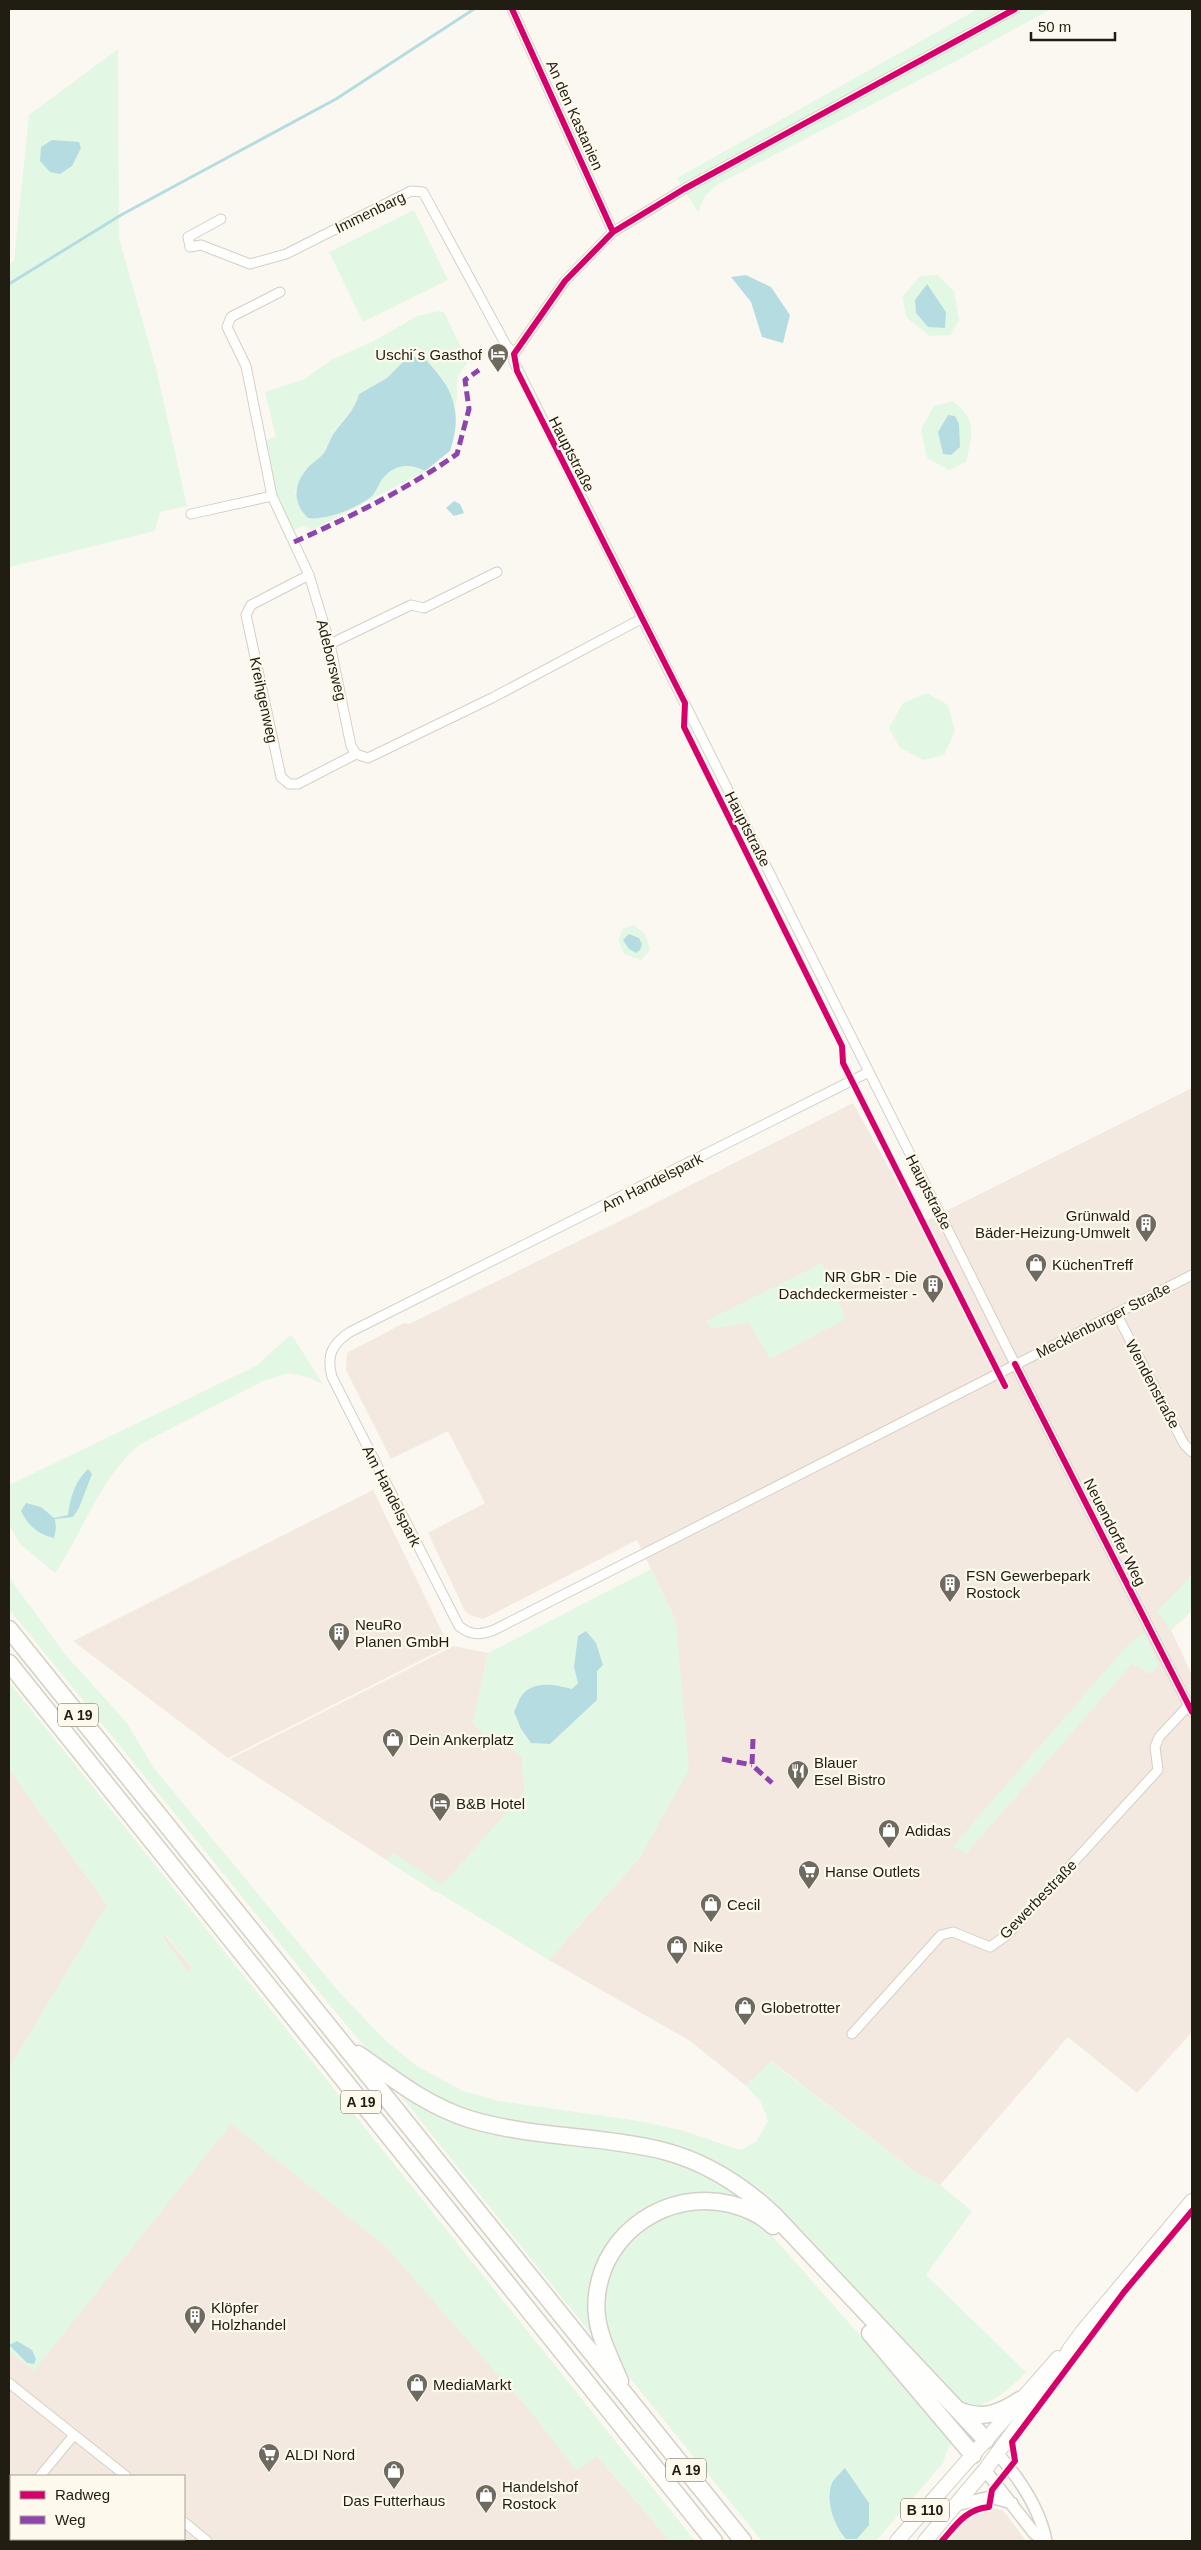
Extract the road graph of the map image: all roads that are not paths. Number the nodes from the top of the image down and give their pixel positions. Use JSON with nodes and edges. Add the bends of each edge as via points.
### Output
{"nodes":[{"id":1,"x":512,"y":9,"type":"edge"},
{"id":2,"x":1015,"y":9,"type":"edge"},
{"id":3,"x":221,"y":219,"type":"dead end"},
{"id":4,"x":614,"y":232,"type":"junction"},
{"id":5,"x":280,"y":292,"type":"dead end"},
{"id":6,"x":514,"y":354,"type":"junction"},
{"id":7,"x":272,"y":496,"type":"junction"},
{"id":8,"x":191,"y":514,"type":"dead end"},
{"id":9,"x":497,"y":572,"type":"dead end"},
{"id":10,"x":308,"y":575,"type":"junction"},
{"id":11,"x":641,"y":619,"type":"junction"},
{"id":12,"x":330,"y":644,"type":"junction"},
{"id":13,"x":356,"y":754,"type":"junction"},
{"id":14,"x":869,"y":1072,"type":"junction"},
{"id":15,"x":1192,"y":1275,"type":"edge"},
{"id":16,"x":1116,"y":1313,"type":"junction"},
{"id":17,"x":1015,"y":1364,"type":"junction"},
{"id":18,"x":1192,"y":1452,"type":"edge"},
{"id":19,"x":9,"y":1629,"type":"edge"},
{"id":20,"x":9,"y":1663,"type":"edge"},
{"id":21,"x":1190,"y":1708,"type":"edge"},
{"id":22,"x":852,"y":2034,"type":"dead end"},
{"id":23,"x":342,"y":2043,"type":"junction"},
{"id":24,"x":1192,"y":2201,"type":"edge"},
{"id":25,"x":1069,"y":2350,"type":"junction"},
{"id":26,"x":9,"y":2383,"type":"edge"},
{"id":27,"x":628,"y":2400,"type":"junction"},
{"id":28,"x":1020,"y":2400,"type":"junction"},
{"id":29,"x":956,"y":2409,"type":"junction"},
{"id":30,"x":74,"y":2435,"type":"junction"},
{"id":31,"x":986,"y":2440,"type":"junction"},
{"id":32,"x":997,"y":2453,"type":"junction"},
{"id":33,"x":973,"y":2455,"type":"junction"},
{"id":34,"x":985,"y":2470,"type":"junction"},
{"id":35,"x":41,"y":2475,"type":"edge"},
{"id":36,"x":125,"y":2475,"type":"edge"},
{"id":37,"x":1014,"y":2504,"type":"junction"},
{"id":38,"x":956,"y":2505,"type":"junction"},
{"id":39,"x":185,"y":2523,"type":"edge"},
{"id":40,"x":207,"y":2541,"type":"edge"},
{"id":41,"x":714,"y":2541,"type":"edge"},
{"id":42,"x":743,"y":2541,"type":"edge"},
{"id":43,"x":897,"y":2541,"type":"edge"},
{"id":44,"x":925,"y":2541,"type":"edge"},
{"id":45,"x":1045,"y":2541,"type":"edge"}],
"edges":[{"from":1,"to":4,"type":"street","name":"An den Kastanien"},
{"from":2,"to":4,"type":"street","via":[[694,183]]},
{"from":3,"to":6,"type":"street","name":"Immenbarg","via":[[188,237],[190,248],[201,245],[250,264],[286,254],[411,191],[423,192],[506,345]]},
{"from":4,"to":6,"type":"street","via":[[565,281]]},
{"from":5,"to":7,"type":"street","name":"Adeborsweg","via":[[231,317],[228,327],[246,366]]},
{"from":6,"to":11,"type":"street","name":"Hauptstraße","via":[[517,371]]},
{"from":7,"to":8,"type":"street"},
{"from":7,"to":10,"type":"street","name":"Adeborsweg"},
{"from":9,"to":12,"type":"street","via":[[424,608],[411,605]]},
{"from":10,"to":12,"type":"street","name":"Adeborsweg"},
{"from":10,"to":13,"type":"street","name":"Kreihgenweg","via":[[251,605],[246,615],[281,777],[289,784],[298,784]]},
{"from":11,"to":13,"type":"street","via":[[492,698],[368,758]]},
{"from":11,"to":14,"type":"street","name":"Hauptstraße"},
{"from":12,"to":13,"type":"street","name":"Adeborsweg","via":[[351,746]]},
{"from":14,"to":17,"type":"street","name":"Hauptstraße"},
{"from":14,"to":17,"type":"street","name":"Am Handelspark","via":[[350,1332],[331,1348],[332,1377],[459,1626],[478,1634],[503,1625]]},
{"from":15,"to":16,"type":"street","name":"Mecklenburger Straße"},
{"from":16,"to":17,"type":"street","name":"Mecklenburger Straße"},
{"from":16,"to":18,"type":"street","name":"Wendenstraße","via":[[1184,1444]]},
{"from":17,"to":21,"type":"street","name":"Neuendorfer Weg"},
{"from":19,"to":23,"type":"highway","number":"A 19"},
{"from":20,"to":41,"type":"highway","number":"A 19"},
{"from":21,"to":22,"type":"street","name":"Gewerbestraße","via":[[1158,1737],[1155,1747],[1158,1770],[1007,1935],[990,1947],[953,1932],[941,1935]]},
{"from":23,"to":27,"type":"highway","number":"A 19"},
{"from":23,"to":29,"type":"highway","via":[[425,2100],[468,2118],[502,2127],[665,2152],[705,2166],[738,2185],[774,2215]]},
{"from":24,"to":25,"type":"main road","number":"B 110"},
{"from":25,"to":28,"type":"main road","number":"B 110"},
{"from":25,"to":32,"type":"main road","number":"B 110","via":[[1062,2365]]},
{"from":26,"to":30,"type":"street"},
{"from":27,"to":33,"type":"highway","via":[[601,2339],[597,2318],[597,2295],[607,2259],[631,2228],[650,2215],[682,2202],[719,2202],[762,2216],[772,2224],[896,2362]]},
{"from":27,"to":42,"type":"highway","number":"A 19"},
{"from":28,"to":29,"type":"highway","via":[[990,2416],[969,2415]]},
{"from":28,"to":31,"type":"main road","number":"B 110"},
{"from":29,"to":31,"type":"highway"},
{"from":30,"to":35,"type":"street"},
{"from":30,"to":36,"type":"street"},
{"from":31,"to":32,"type":"main road"},
{"from":31,"to":33,"type":"main road","number":"B 110"},
{"from":32,"to":34,"type":"main road","number":"B 110"},
{"from":32,"to":45,"type":"street","via":[[1028,2497],[1043,2528]]},
{"from":33,"to":34,"type":"main road"},
{"from":33,"to":43,"type":"main road","number":"B 110"},
{"from":34,"to":37,"type":"street"},
{"from":34,"to":38,"type":"main road","number":"B 110"},
{"from":37,"to":38,"type":"street","via":[[990,2497]]},
{"from":37,"to":45,"type":"street","via":[[1034,2533]]},
{"from":38,"to":44,"type":"main road","number":"B 110"},
{"from":39,"to":40,"type":"street"}]}
